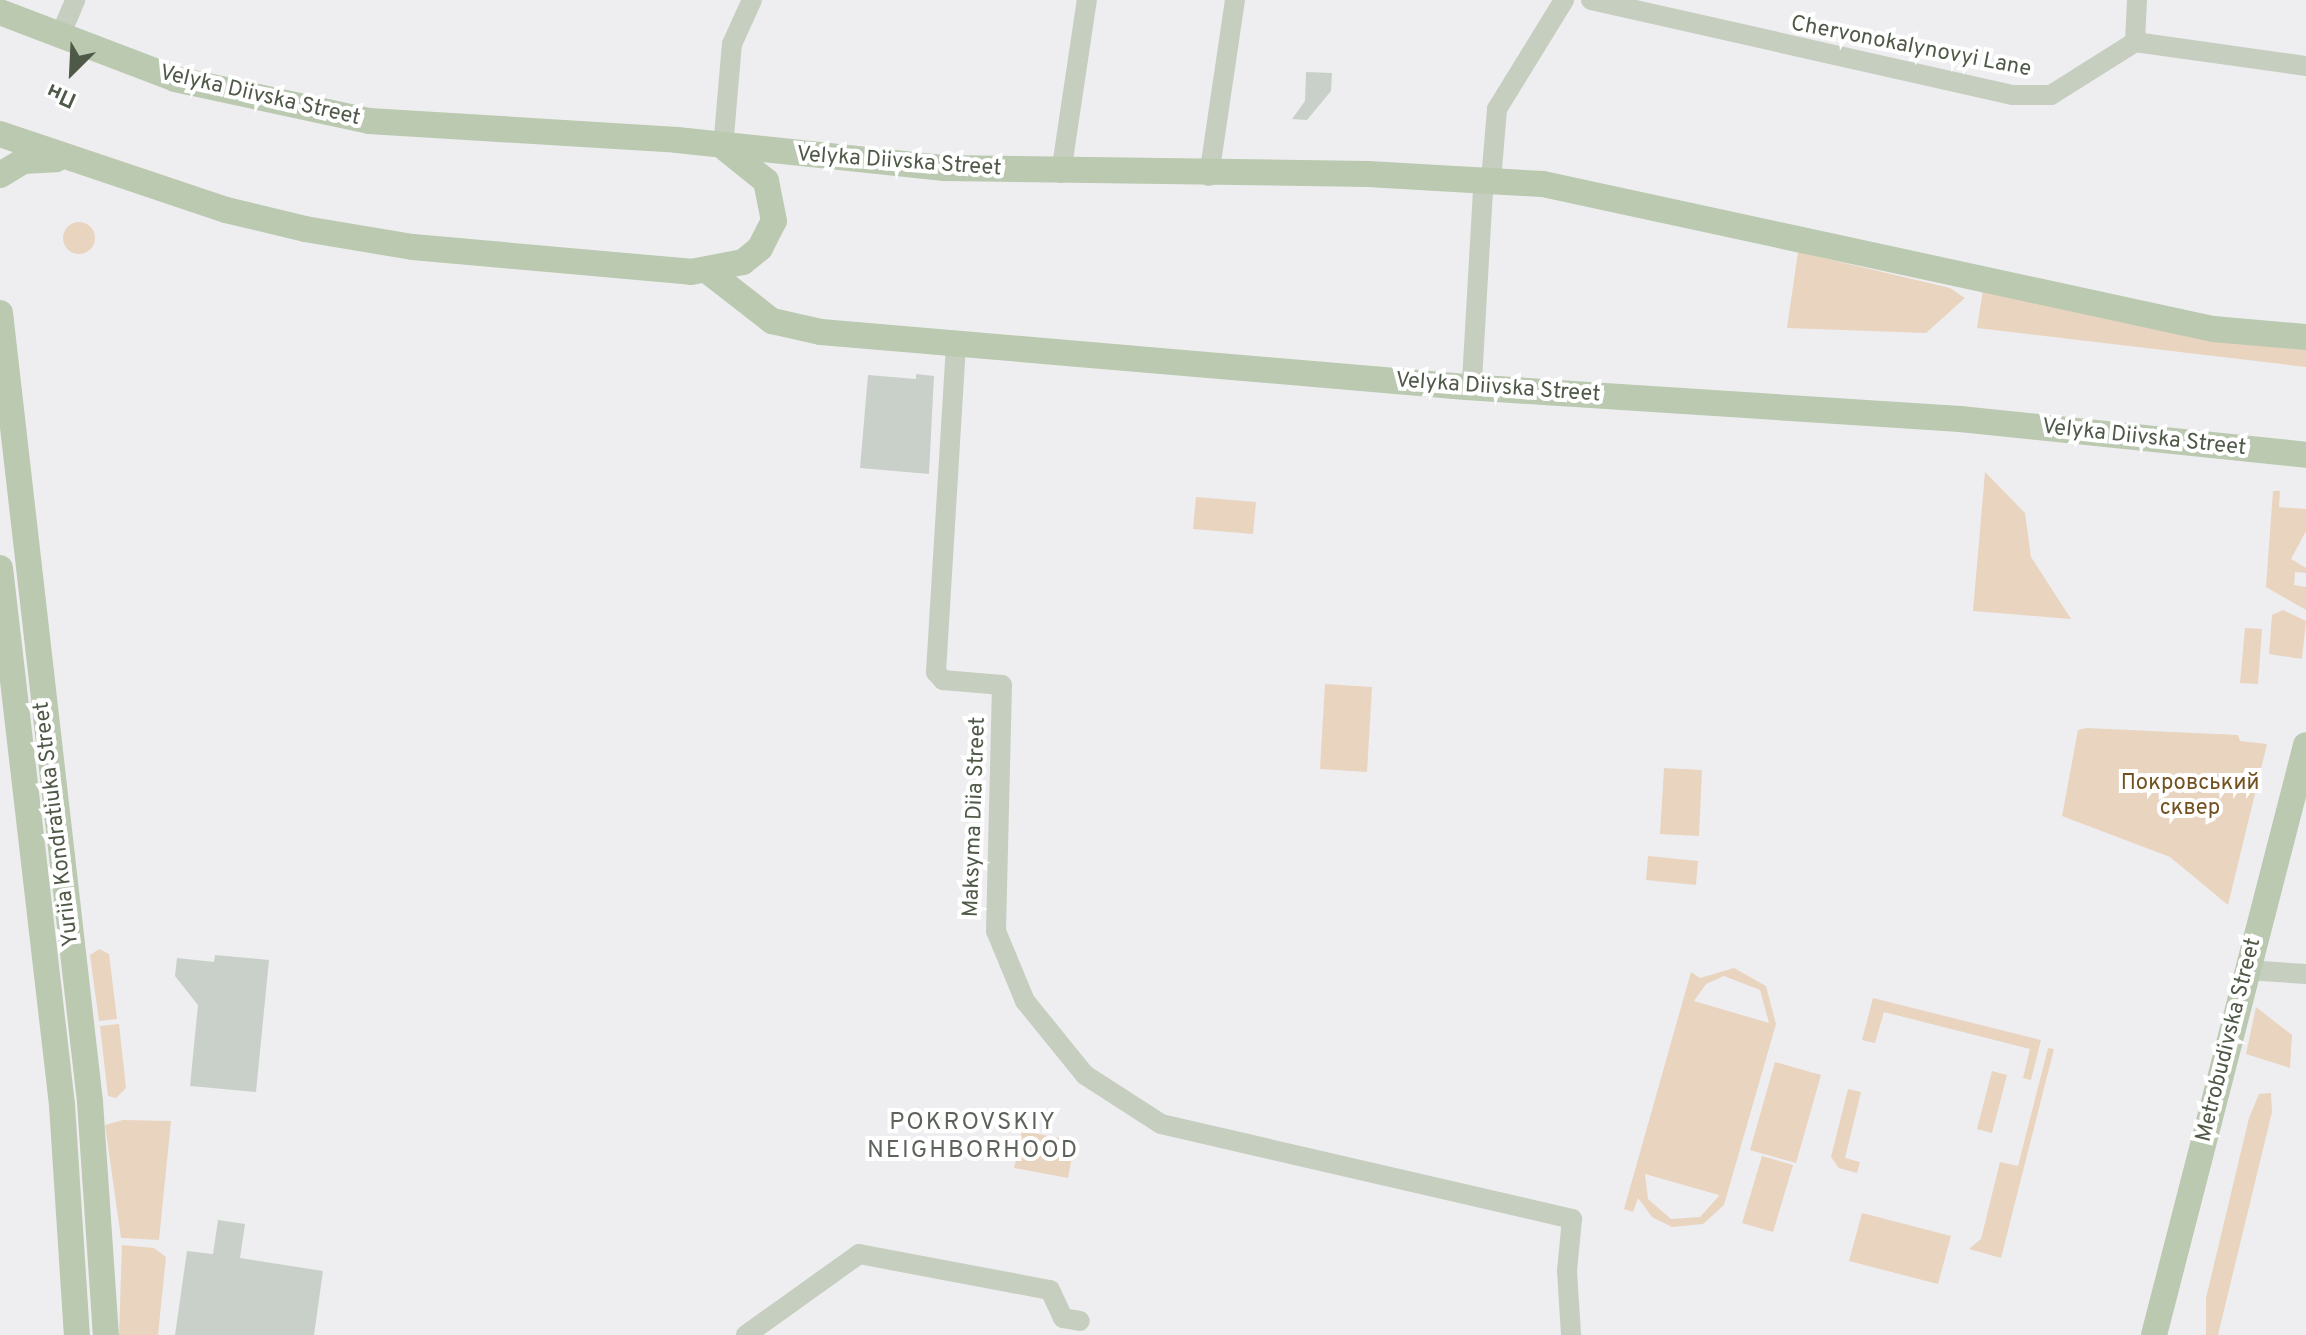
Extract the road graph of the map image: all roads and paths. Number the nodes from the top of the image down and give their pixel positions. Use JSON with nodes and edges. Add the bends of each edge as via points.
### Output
{"nodes":[{"id":1,"x":75,"y":0,"type":"edge"},
{"id":2,"x":752,"y":0,"type":"edge"},
{"id":3,"x":1087,"y":0,"type":"edge"},
{"id":4,"x":1235,"y":0,"type":"edge"},
{"id":5,"x":1564,"y":0,"type":"edge"},
{"id":6,"x":1591,"y":0,"type":"edge"},
{"id":7,"x":2137,"y":0,"type":"edge"},
{"id":8,"x":0,"y":12,"type":"edge"},
{"id":9,"x":60,"y":36,"type":"junction"},
{"id":10,"x":2135,"y":42,"type":"junction"},
{"id":11,"x":2306,"y":66,"type":"edge"},
{"id":12,"x":0,"y":134,"type":"edge"},
{"id":13,"x":723,"y":148,"type":"junction"},
{"id":14,"x":82,"y":162,"type":"junction"},
{"id":15,"x":1061,"y":173,"type":"junction"},
{"id":16,"x":0,"y":175,"type":"edge"},
{"id":17,"x":1209,"y":176,"type":"junction"},
{"id":18,"x":1485,"y":179,"type":"junction"},
{"id":19,"x":709,"y":272,"type":"junction"},
{"id":20,"x":0,"y":313,"type":"edge"},
{"id":21,"x":2306,"y":337,"type":"edge"},
{"id":22,"x":956,"y":345,"type":"junction"},
{"id":23,"x":1466,"y":387,"type":"junction"},
{"id":24,"x":6,"y":413,"type":"edge"},
{"id":25,"x":2306,"y":455,"type":"edge"},
{"id":26,"x":0,"y":568,"type":"edge"},
{"id":27,"x":2306,"y":745,"type":"edge"},
{"id":28,"x":2247,"y":970,"type":"junction"},
{"id":29,"x":2306,"y":974,"type":"edge"},
{"id":30,"x":82,"y":1034,"type":"junction"},
{"id":31,"x":53,"y":1037,"type":"junction"},
{"id":32,"x":1080,"y":1321,"type":"dead end"},
{"id":33,"x":77,"y":1335,"type":"edge"},
{"id":34,"x":106,"y":1335,"type":"edge"},
{"id":35,"x":746,"y":1335,"type":"edge"},
{"id":36,"x":1571,"y":1335,"type":"edge"},
{"id":37,"x":2154,"y":1335,"type":"edge"}],
"edges":[{"from":1,"to":9,"type":"street"},
{"from":2,"to":13,"type":"street","via":[[732,44]]},
{"from":3,"to":15,"type":"street"},
{"from":4,"to":17,"type":"street"},
{"from":5,"to":18,"type":"street","via":[[1504,89]]},
{"from":6,"to":10,"type":"street","name":"Chervonokalynovyi Lane","via":[[2012,95],[2051,95]]},
{"from":7,"to":10,"type":"street"},
{"from":8,"to":9,"type":"main road","name":"Velyka Diivska Street"},
{"from":9,"to":13,"type":"main road","name":"Velyka Diivska Street","via":[[175,79],[317,113],[424,127]]},
{"from":10,"to":11,"type":"street"},
{"from":12,"to":14,"type":"main road","name":"Velyka Diivska Street"},
{"from":13,"to":15,"type":"main road","name":"Velyka Diivska Street"},
{"from":13,"to":19,"type":"main road","name":"Velyka Diivska Street","via":[[766,181],[774,221],[760,248],[743,262]]},
{"from":14,"to":16,"type":"main road","via":[[23,161]]},
{"from":14,"to":19,"type":"main road","name":"Velyka Diivska Street","via":[[226,210],[359,240]]},
{"from":15,"to":17,"type":"main road","name":"Velyka Diivska Street"},
{"from":17,"to":18,"type":"main road","name":"Velyka Diivska Street"},
{"from":18,"to":21,"type":"main road","name":"Velyka Diivska Street","via":[[1580,188],[2213,329]]},
{"from":18,"to":23,"type":"street","via":[[1472,381]]},
{"from":19,"to":22,"type":"main road","name":"Velyka Diivska Street","via":[[783,326]]},
{"from":20,"to":24,"type":"main road","name":"Yuriia Kondratiuka Street"},
{"from":22,"to":23,"type":"main road","name":"Velyka Diivska Street"},
{"from":22,"to":36,"type":"street","name":"Maksyma Diia Street","via":[[936,672],[943,680],[1002,685],[996,931],[1025,1001],[1085,1075],[1161,1124],[1572,1219]]},
{"from":23,"to":25,"type":"main road","name":"Velyka Diivska Street","via":[[1960,419]]},
{"from":24,"to":30,"type":"main road","name":"Yuriia Kondratiuka Street"},
{"from":26,"to":31,"type":"main road","name":"Yuriia Kondratiuka Street"},
{"from":27,"to":28,"type":"main road","name":"Metrobudivska Street"},
{"from":28,"to":29,"type":"street"},
{"from":28,"to":37,"type":"main road","name":"Metrobudivska Street"},
{"from":30,"to":31,"type":"main road"},
{"from":30,"to":34,"type":"main road","name":"Yuriia Kondratiuka Street"},
{"from":31,"to":33,"type":"main road","name":"Yuriia Kondratiuka Street"},
{"from":32,"to":35,"type":"street","via":[[1063,1318],[1050,1290],[859,1254]]}]}
